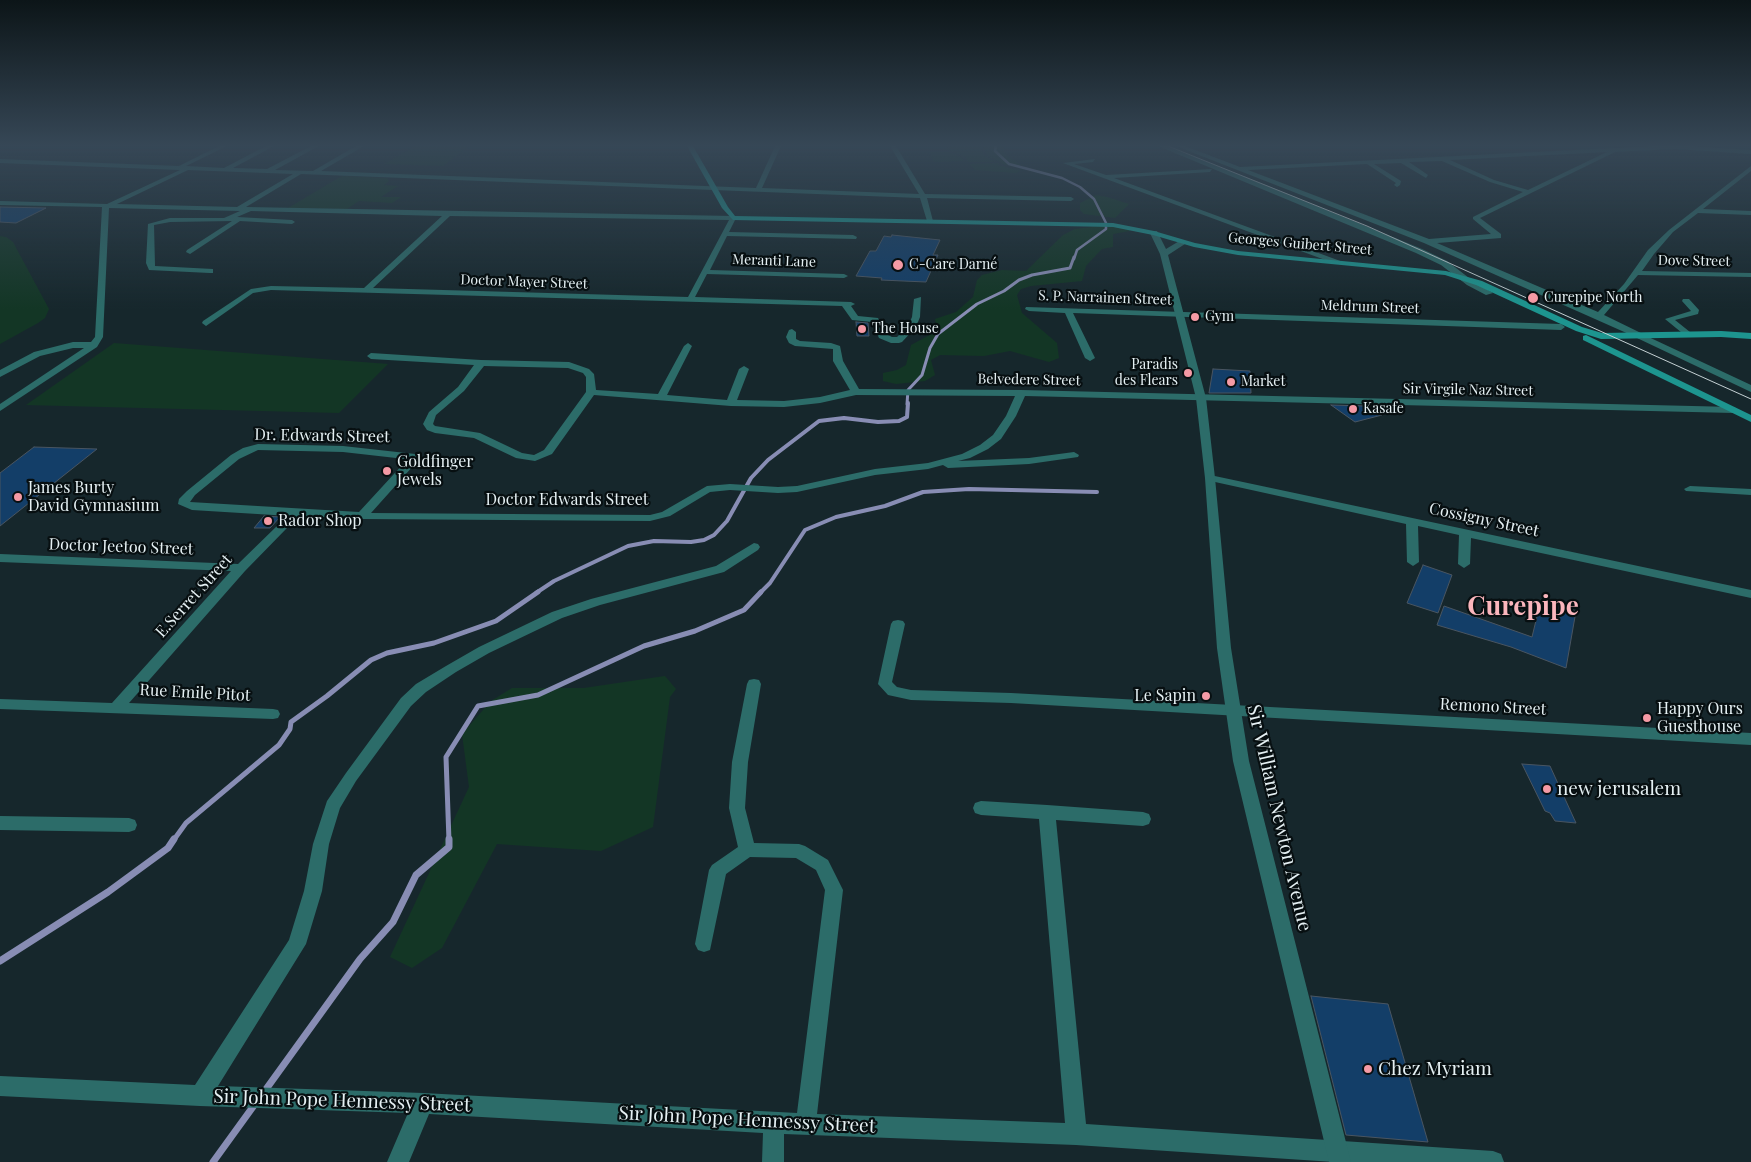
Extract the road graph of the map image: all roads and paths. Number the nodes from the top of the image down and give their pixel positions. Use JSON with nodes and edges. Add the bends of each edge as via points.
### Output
{"nodes":[{"id":1,"x":118,"y":200,"type":"edge"},
{"id":2,"x":253,"y":200,"type":"edge"},
{"id":3,"x":720,"y":200,"type":"edge"},
{"id":4,"x":925,"y":200,"type":"edge"},
{"id":5,"x":1171,"y":200,"type":"edge"},
{"id":6,"x":1298,"y":200,"type":"edge"},
{"id":7,"x":1322,"y":200,"type":"edge"},
{"id":8,"x":1511,"y":200,"type":"edge"},
{"id":9,"x":1709,"y":200,"type":"edge"},
{"id":10,"x":0,"y":203,"type":"edge"},
{"id":11,"x":105,"y":206,"type":"junction"},
{"id":12,"x":238,"y":209,"type":"junction"},
{"id":13,"x":248,"y":210,"type":"junction"},
{"id":14,"x":1695,"y":211,"type":"junction"},
{"id":15,"x":1751,"y":213,"type":"edge"},
{"id":16,"x":448,"y":214,"type":"junction"},
{"id":17,"x":733,"y":218,"type":"junction"},
{"id":18,"x":228,"y":220,"type":"junction"},
{"id":19,"x":238,"y":220,"type":"junction"},
{"id":20,"x":930,"y":221,"type":"junction"},
{"id":21,"x":292,"y":222,"type":"dead end"},
{"id":22,"x":1154,"y":233,"type":"junction"},
{"id":23,"x":724,"y":234,"type":"junction"},
{"id":24,"x":853,"y":237,"type":"dead end"},
{"id":25,"x":1427,"y":241,"type":"junction"},
{"id":26,"x":1184,"y":242,"type":"junction"},
{"id":27,"x":190,"y":252,"type":"dead end"},
{"id":28,"x":1164,"y":254,"type":"junction"},
{"id":29,"x":1339,"y":262,"type":"junction"},
{"id":30,"x":1450,"y":267,"type":"junction"},
{"id":31,"x":1418,"y":269,"type":"junction"},
{"id":32,"x":1435,"y":270,"type":"junction"},
{"id":33,"x":210,"y":271,"type":"dead end"},
{"id":34,"x":704,"y":272,"type":"junction"},
{"id":35,"x":1636,"y":272,"type":"junction"},
{"id":36,"x":844,"y":276,"type":"dead end"},
{"id":37,"x":1751,"y":276,"type":"edge"},
{"id":38,"x":1462,"y":277,"type":"junction"},
{"id":39,"x":366,"y":291,"type":"junction"},
{"id":40,"x":1489,"y":293,"type":"junction"},
{"id":41,"x":918,"y":299,"type":"dead end"},
{"id":42,"x":690,"y":300,"type":"junction"},
{"id":43,"x":1686,"y":301,"type":"dead end"},
{"id":44,"x":1029,"y":309,"type":"dead end"},
{"id":45,"x":1068,"y":311,"type":"junction"},
{"id":46,"x":1179,"y":315,"type":"junction"},
{"id":47,"x":1599,"y":316,"type":"junction"},
{"id":48,"x":206,"y":323,"type":"dead end"},
{"id":49,"x":1560,"y":327,"type":"junction"},
{"id":50,"x":792,"y":332,"type":"dead end"},
{"id":51,"x":1687,"y":334,"type":"junction"},
{"id":52,"x":1640,"y":336,"type":"junction"},
{"id":53,"x":1751,"y":336,"type":"edge"},
{"id":54,"x":94,"y":345,"type":"junction"},
{"id":55,"x":688,"y":346,"type":"dead end"},
{"id":56,"x":371,"y":356,"type":"dead end"},
{"id":57,"x":1090,"y":358,"type":"dead end"},
{"id":58,"x":481,"y":363,"type":"junction"},
{"id":59,"x":744,"y":369,"type":"dead end"},
{"id":60,"x":0,"y":374,"type":"edge"},
{"id":61,"x":1751,"y":389,"type":"edge"},
{"id":62,"x":591,"y":392,"type":"junction"},
{"id":63,"x":856,"y":392,"type":"junction"},
{"id":64,"x":1021,"y":393,"type":"junction"},
{"id":65,"x":661,"y":398,"type":"junction"},
{"id":66,"x":1201,"y":398,"type":"junction"},
{"id":67,"x":731,"y":403,"type":"junction"},
{"id":68,"x":0,"y":408,"type":"edge"},
{"id":69,"x":1734,"y":410,"type":"junction"},
{"id":70,"x":1751,"y":419,"type":"edge"},
{"id":71,"x":1074,"y":455,"type":"dead end"},
{"id":72,"x":928,"y":466,"type":"junction"},
{"id":73,"x":1210,"y":478,"type":"junction"},
{"id":74,"x":1690,"y":489,"type":"dead end"},
{"id":75,"x":1751,"y":492,"type":"edge"},
{"id":76,"x":192,"y":507,"type":"joint"},
{"id":77,"x":301,"y":513,"type":"junction"},
{"id":78,"x":362,"y":516,"type":"junction"},
{"id":79,"x":1412,"y":521,"type":"junction"},
{"id":80,"x":1465,"y":533,"type":"junction"},
{"id":81,"x":754,"y":547,"type":"dead end"},
{"id":82,"x":0,"y":558,"type":"edge"},
{"id":83,"x":1413,"y":562,"type":"dead end"},
{"id":84,"x":1464,"y":564,"type":"dead end"},
{"id":85,"x":241,"y":568,"type":"junction"},
{"id":86,"x":1751,"y":594,"type":"edge"},
{"id":87,"x":898,"y":624,"type":"dead end"},
{"id":88,"x":754,"y":684,"type":"dead end"},
{"id":89,"x":0,"y":704,"type":"edge"},
{"id":90,"x":117,"y":707,"type":"junction"},
{"id":91,"x":1232,"y":712,"type":"junction"},
{"id":92,"x":273,"y":714,"type":"dead end"},
{"id":93,"x":1751,"y":739,"type":"edge"},
{"id":94,"x":981,"y":808,"type":"dead end"},
{"id":95,"x":1047,"y":812,"type":"junction"},
{"id":96,"x":1143,"y":818,"type":"dead end"},
{"id":97,"x":0,"y":823,"type":"edge"},
{"id":98,"x":130,"y":825,"type":"dead end"},
{"id":99,"x":747,"y":850,"type":"junction"},
{"id":100,"x":704,"y":944,"type":"dead end"},
{"id":101,"x":0,"y":1086,"type":"edge"},
{"id":102,"x":200,"y":1096,"type":"junction"},
{"id":103,"x":423,"y":1103,"type":"junction"},
{"id":104,"x":774,"y":1123,"type":"junction"},
{"id":105,"x":806,"y":1123,"type":"junction"},
{"id":106,"x":1076,"y":1134,"type":"junction"},
{"id":107,"x":1339,"y":1158,"type":"edge"},
{"id":108,"x":398,"y":1162,"type":"edge"},
{"id":109,"x":774,"y":1162,"type":"edge"},
{"id":110,"x":1493,"y":1162,"type":"edge"}],
"edges":[{"from":1,"to":11,"type":"street"},
{"from":2,"to":12,"type":"street"},
{"from":3,"to":17,"type":"main road"},
{"from":4,"to":20,"type":"street"},
{"from":5,"to":29,"type":"street"},
{"from":6,"to":30,"type":"street"},
{"from":7,"to":25,"type":"street"},
{"from":8,"to":25,"type":"street","via":[[1475,218],[1498,236]]},
{"from":9,"to":14,"type":"street"},
{"from":10,"to":11,"type":"street"},
{"from":11,"to":12,"type":"street"},
{"from":11,"to":54,"type":"street","via":[[101,330]]},
{"from":12,"to":13,"type":"street"},
{"from":13,"to":16,"type":"street"},
{"from":13,"to":18,"type":"street"},
{"from":14,"to":15,"type":"street"},
{"from":14,"to":35,"type":"street","via":[[1650,252]]},
{"from":16,"to":17,"type":"street"},
{"from":16,"to":39,"type":"street"},
{"from":17,"to":20,"type":"main road","name":"Georges Guibert Street"},
{"from":17,"to":23,"type":"street"},
{"from":18,"to":19,"type":"street"},
{"from":18,"to":33,"type":"street","via":[[162,220],[151,224],[152,268]]},
{"from":19,"to":21,"type":"street"},
{"from":19,"to":27,"type":"street"},
{"from":20,"to":22,"type":"main road","name":"Georges Guibert Street","via":[[1113,225]]},
{"from":22,"to":26,"type":"main road","name":"Georges Guibert Street"},
{"from":22,"to":28,"type":"street"},
{"from":23,"to":24,"type":"street"},
{"from":23,"to":34,"type":"street"},
{"from":25,"to":47,"type":"street"},
{"from":26,"to":28,"type":"street"},
{"from":26,"to":29,"type":"main road","name":"Georges Guibert Street","via":[[1238,254]]},
{"from":28,"to":46,"type":"street"},
{"from":29,"to":31,"type":"main road","name":"Georges Guibert Street"},
{"from":30,"to":32,"type":"street"},
{"from":30,"to":38,"type":"street"},
{"from":31,"to":32,"type":"main road","name":"Georges Guibert Street"},
{"from":31,"to":40,"type":"main road","name":"Georges Guibert Street"},
{"from":32,"to":38,"type":"main road","name":"Georges Guibert Street"},
{"from":34,"to":36,"type":"street","name":"Meranti Lane"},
{"from":34,"to":42,"type":"street"},
{"from":35,"to":37,"type":"street","name":"Dove Street"},
{"from":35,"to":47,"type":"street"},
{"from":38,"to":40,"type":"street"},
{"from":38,"to":52,"type":"main road","name":"Georges Guibert Street","via":[[1579,329],[1601,336]]},
{"from":39,"to":42,"type":"street","name":"Doctor Mayer Street"},
{"from":39,"to":48,"type":"street","name":"Doctor Mayer Street","via":[[259,289],[251,291]]},
{"from":40,"to":49,"type":"main road","name":"Georges Guibert Street"},
{"from":41,"to":42,"type":"street","name":"Doctor Mayer Street","via":[[912,327],[899,340],[882,336],[876,320],[855,318],[848,304]]},
{"from":43,"to":51,"type":"street","via":[[1695,312],[1669,319]]},
{"from":44,"to":45,"type":"street","name":"S. P. Narrainen Street"},
{"from":45,"to":46,"type":"street","name":"S. P. Narrainen Street"},
{"from":45,"to":57,"type":"street"},
{"from":46,"to":49,"type":"street","name":"Meldrum Street"},
{"from":46,"to":66,"type":"street","name":"Sir William Newton Avenue"},
{"from":47,"to":52,"type":"street"},
{"from":49,"to":69,"type":"main road","name":"Georges Guibert Street"},
{"from":50,"to":63,"type":"street","via":[[792,341],[798,344],[838,348],[838,361]]},
{"from":51,"to":52,"type":"main road","name":"Georges Guibert Street"},
{"from":51,"to":53,"type":"main road","name":"Georges Guibert Street"},
{"from":52,"to":61,"type":"street"},
{"from":54,"to":60,"type":"street","via":[[53,349]]},
{"from":54,"to":68,"type":"street"},
{"from":55,"to":65,"type":"street"},
{"from":56,"to":58,"type":"street"},
{"from":58,"to":62,"type":"street","via":[[578,367],[592,376]]},
{"from":58,"to":62,"type":"street","via":[[461,389],[432,414],[428,424],[430,428],[476,435],[520,456],[535,458],[548,452]]},
{"from":59,"to":67,"type":"street"},
{"from":62,"to":65,"type":"street","name":"Belvedere Street"},
{"from":63,"to":64,"type":"street","name":"Belvedere Street"},
{"from":63,"to":67,"type":"street","name":"Belvedere Street","via":[[784,404]]},
{"from":64,"to":66,"type":"street","name":"Belvedere Street"},
{"from":64,"to":72,"type":"street","name":"Doctor Edwards Street","via":[[1005,427],[984,447],[966,456]]},
{"from":65,"to":67,"type":"street","name":"Belvedere Street"},
{"from":66,"to":69,"type":"street","name":"Sir Virgile Naz Street"},
{"from":66,"to":73,"type":"street","name":"Sir William Newton Avenue"},
{"from":69,"to":70,"type":"main road","name":"Georges Guibert Street"},
{"from":71,"to":72,"type":"street","via":[[1029,462]]},
{"from":72,"to":78,"type":"street","name":"Doctor Edwards Street","via":[[875,472],[797,489],[707,489],[666,514],[636,519]]},
{"from":73,"to":79,"type":"street","name":"Cossigny Street"},
{"from":73,"to":91,"type":"street","name":"Sir William Newton Avenue"},
{"from":74,"to":75,"type":"street"},
{"from":76,"to":77,"type":"street","name":"Doctor Edwards Street"},
{"from":76,"to":78,"type":"street","name":"Dr. Edwards Street","via":[[184,504],[191,493],[234,457],[258,447],[342,449],[411,456],[410,463]]},
{"from":77,"to":78,"type":"street","name":"Doctor Edwards Street"},
{"from":77,"to":85,"type":"street","name":"E.Serret Street","via":[[282,527]]},
{"from":79,"to":80,"type":"street","name":"Cossigny Street"},
{"from":79,"to":83,"type":"street"},
{"from":80,"to":84,"type":"street"},
{"from":80,"to":86,"type":"street","name":"Cossigny Street"},
{"from":81,"to":102,"type":"street","via":[[720,569],[557,615],[451,669],[406,702],[333,806],[297,944]]},
{"from":82,"to":85,"type":"street","name":"Doctor Jeetoo Street"},
{"from":85,"to":90,"type":"street","name":"E.Serret Street"},
{"from":87,"to":91,"type":"street","name":"Remono Street","via":[[886,684],[893,691],[911,695]]},
{"from":88,"to":99,"type":"street","via":[[740,762],[737,808]]},
{"from":89,"to":90,"type":"street","name":"Rue Emile Pitot"},
{"from":90,"to":92,"type":"street","name":"Rue Emile Pitot"},
{"from":91,"to":93,"type":"street","name":"Remono Street"},
{"from":91,"to":107,"type":"street","name":"Sir William Newton Avenue","via":[[1241,761]]},
{"from":94,"to":95,"type":"street"},
{"from":95,"to":96,"type":"street"},
{"from":95,"to":106,"type":"street"},
{"from":97,"to":98,"type":"street"},
{"from":99,"to":100,"type":"street","via":[[718,870]]},
{"from":99,"to":105,"type":"street","via":[[799,851],[822,865],[834,890]]},
{"from":101,"to":102,"type":"street","name":"Sir John Pope Hennessy Street"},
{"from":102,"to":103,"type":"street","name":"Sir John Pope Hennessy Street"},
{"from":103,"to":104,"type":"street","name":"Sir John Pope Hennessy Street"},
{"from":103,"to":108,"type":"street"},
{"from":104,"to":105,"type":"street","name":"Sir John Pope Hennessy Street"},
{"from":104,"to":109,"type":"street"},
{"from":105,"to":106,"type":"street","name":"Sir John Pope Hennessy Street"},
{"from":106,"to":107,"type":"street","name":"Sir John Pope Hennessy Street"},
{"from":107,"to":110,"type":"street","name":"Sir John Pope Hennessy Street"}]}
